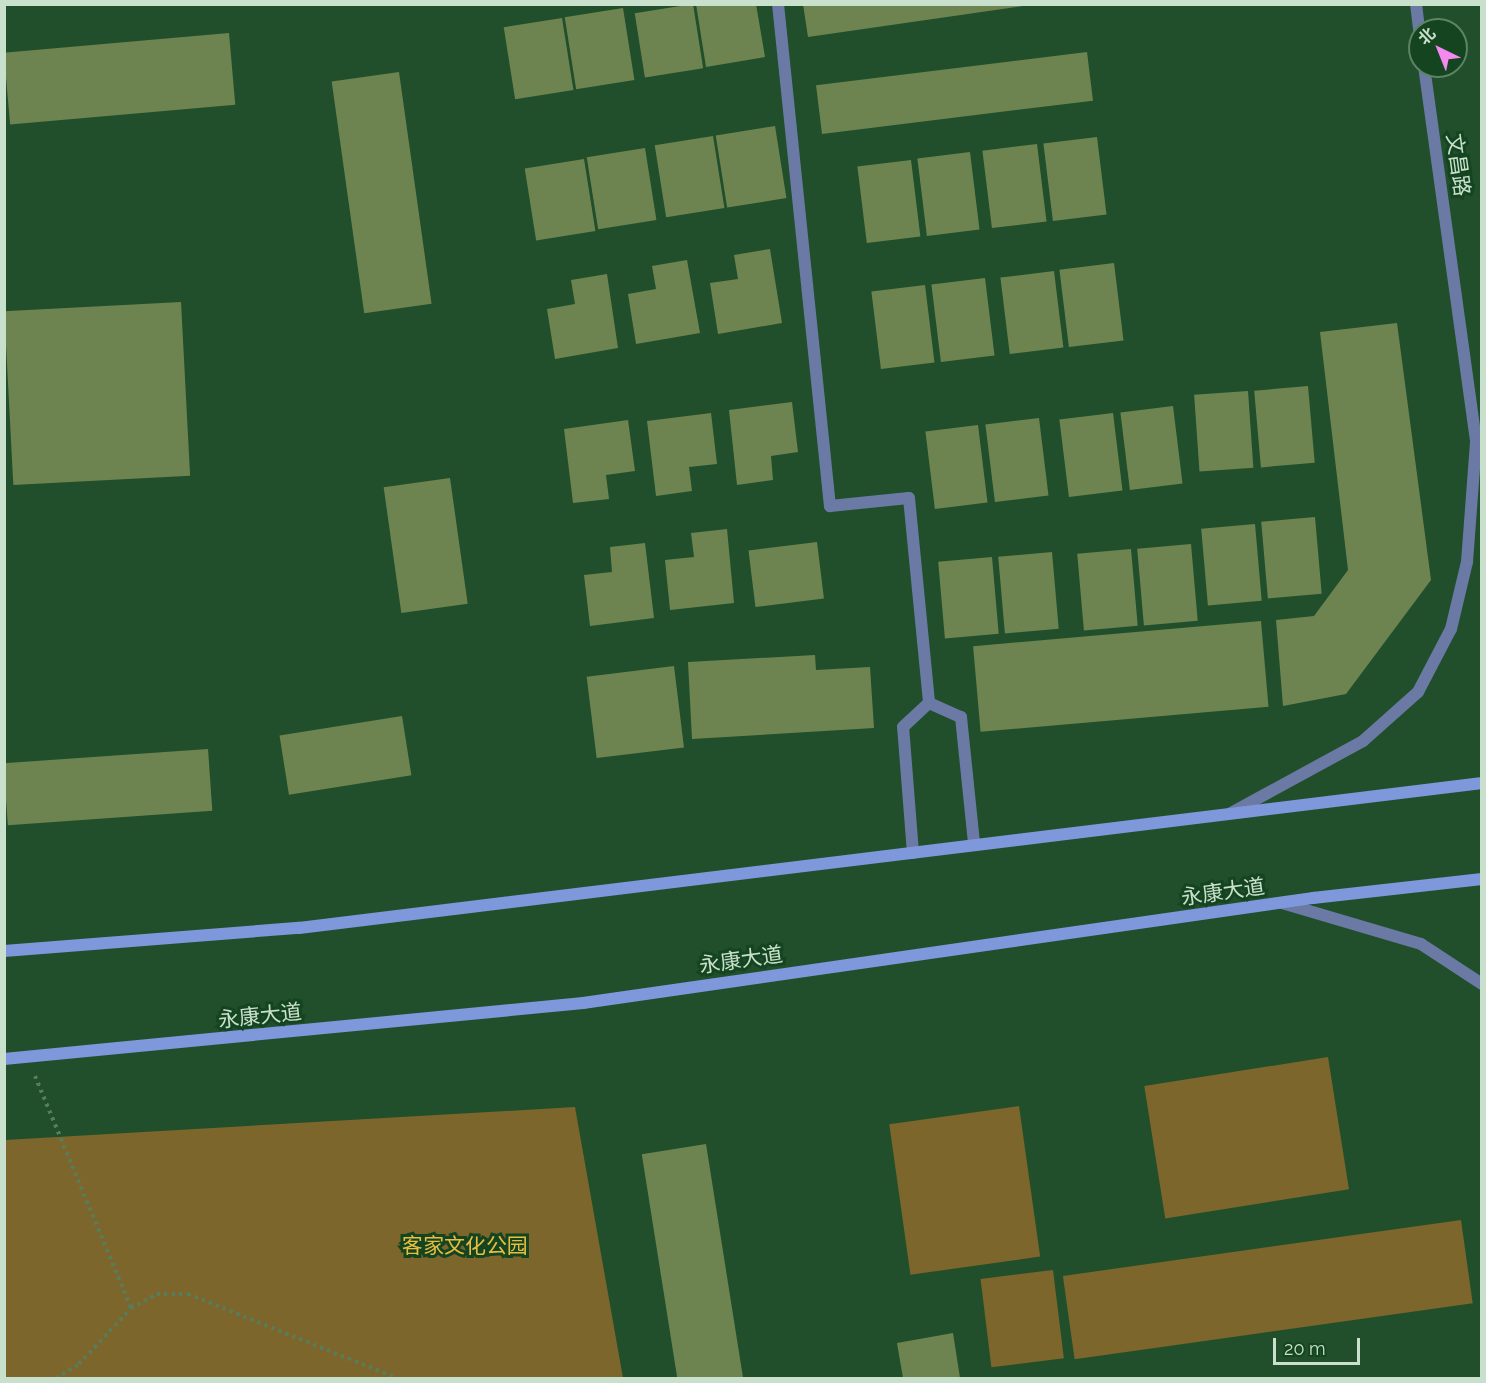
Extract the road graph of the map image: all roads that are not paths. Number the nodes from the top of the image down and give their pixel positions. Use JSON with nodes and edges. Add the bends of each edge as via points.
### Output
{"nodes":[{"id":1,"x":778,"y":4,"type":"edge"},
{"id":2,"x":1426,"y":78,"type":"edge"},
{"id":3,"x":1476,"y":442,"type":"junction"},
{"id":4,"x":1482,"y":482,"type":"edge"},
{"id":5,"x":929,"y":703,"type":"junction"},
{"id":6,"x":1482,"y":783,"type":"edge"},
{"id":7,"x":1229,"y":814,"type":"junction"},
{"id":8,"x":974,"y":842,"type":"junction"},
{"id":9,"x":913,"y":853,"type":"junction"},
{"id":10,"x":1482,"y":879,"type":"edge"},
{"id":11,"x":1282,"y":903,"type":"junction"},
{"id":12,"x":4,"y":951,"type":"edge"},
{"id":13,"x":1482,"y":984,"type":"edge"},
{"id":14,"x":4,"y":1059,"type":"edge"}],
"edges":[{"from":1,"to":5,"type":"street","via":[[830,506],[909,498]]},
{"from":2,"to":3,"type":"street","name":"文昌路"},
{"from":3,"to":4,"type":"street","name":"文昌路"},
{"from":3,"to":7,"type":"street","via":[[1467,562],[1454,618],[1418,692],[1363,741]]},
{"from":5,"to":8,"type":"street","via":[[961,717]]},
{"from":5,"to":9,"type":"street","via":[[903,727]]},
{"from":6,"to":7,"type":"main road"},
{"from":7,"to":8,"type":"main road"},
{"from":8,"to":9,"type":"main road"},
{"from":9,"to":12,"type":"main road","via":[[299,927]]},
{"from":10,"to":11,"type":"main road","name":"永康大道"},
{"from":11,"to":13,"type":"street","via":[[1421,944]]},
{"from":11,"to":14,"type":"main road","name":"永康大道","via":[[583,1003]]}]}
